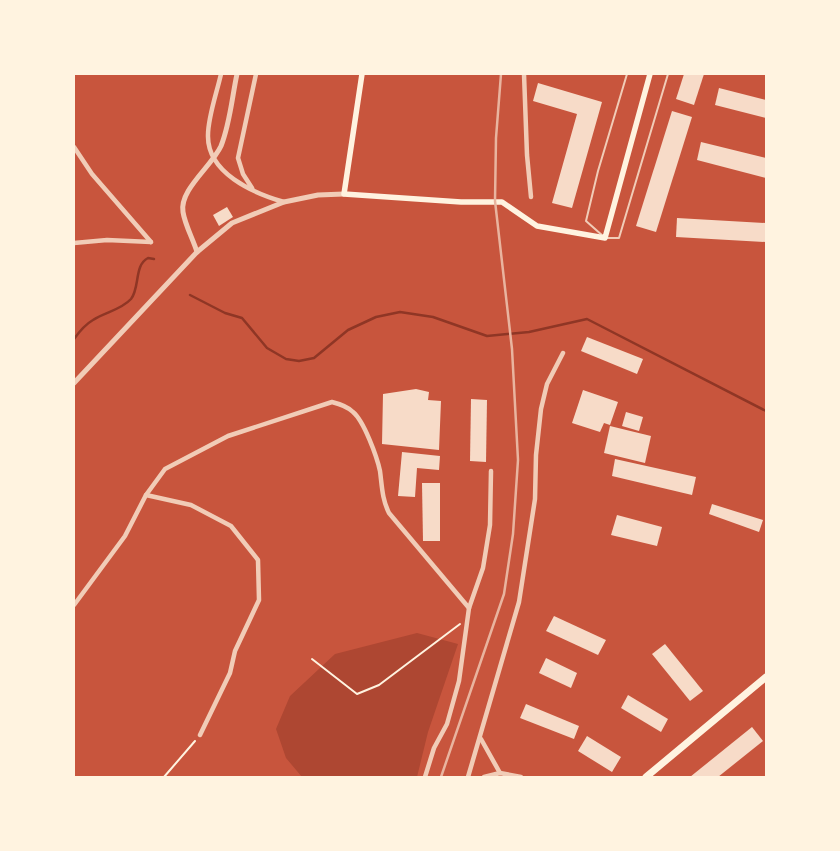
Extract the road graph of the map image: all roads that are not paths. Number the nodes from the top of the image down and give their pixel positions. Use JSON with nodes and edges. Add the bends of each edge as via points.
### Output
{"nodes":[{"id":1,"x":221,"y":74,"type":"edge"},
{"id":2,"x":238,"y":74,"type":"edge"},
{"id":3,"x":256,"y":74,"type":"edge"},
{"id":4,"x":362,"y":74,"type":"edge"},
{"id":5,"x":524,"y":74,"type":"edge"},
{"id":6,"x":627,"y":74,"type":"edge"},
{"id":7,"x":650,"y":74,"type":"edge"},
{"id":8,"x":668,"y":74,"type":"edge"},
{"id":9,"x":74,"y":147,"type":"edge"},
{"id":10,"x":214,"y":159,"type":"junction"},
{"id":11,"x":253,"y":190,"type":"junction"},
{"id":12,"x":344,"y":194,"type":"junction"},
{"id":13,"x":532,"y":197,"type":"dead end"},
{"id":14,"x":284,"y":202,"type":"junction"},
{"id":15,"x":605,"y":238,"type":"junction"},
{"id":16,"x":74,"y":243,"type":"edge"},
{"id":17,"x":197,"y":252,"type":"junction"},
{"id":18,"x":563,"y":353,"type":"dead end"},
{"id":19,"x":74,"y":383,"type":"edge"},
{"id":20,"x":491,"y":471,"type":"dead end"},
{"id":21,"x":146,"y":495,"type":"junction"},
{"id":22,"x":74,"y":605,"type":"edge"},
{"id":23,"x":469,"y":608,"type":"junction"},
{"id":24,"x":766,"y":677,"type":"edge"},
{"id":25,"x":200,"y":735,"type":"road end"},
{"id":26,"x":481,"y":738,"type":"junction"},
{"id":27,"x":500,"y":773,"type":"junction"},
{"id":28,"x":425,"y":777,"type":"edge"},
{"id":29,"x":468,"y":777,"type":"edge"},
{"id":30,"x":484,"y":777,"type":"edge"},
{"id":31,"x":521,"y":777,"type":"edge"},
{"id":32,"x":646,"y":777,"type":"edge"}],
"edges":[{"from":1,"to":10,"type":"street","via":[[208,135]]},
{"from":2,"to":10,"type":"street","via":[[222,144]]},
{"from":3,"to":11,"type":"street","via":[[238,158]]},
{"from":4,"to":12,"type":"main road"},
{"from":5,"to":13,"type":"street"},
{"from":6,"to":15,"type":"lane","via":[[586,221]]},
{"from":7,"to":15,"type":"main road"},
{"from":8,"to":15,"type":"lane","via":[[619,238]]},
{"from":9,"to":16,"type":"street","via":[[92,174],[151,242],[107,240]]},
{"from":10,"to":11,"type":"street","via":[[229,176]]},
{"from":10,"to":17,"type":"street","via":[[190,188],[183,204],[182,212]]},
{"from":11,"to":14,"type":"street"},
{"from":12,"to":14,"type":"street"},
{"from":12,"to":15,"type":"main road","via":[[502,202],[537,226]]},
{"from":14,"to":17,"type":"street","via":[[232,223]]},
{"from":17,"to":19,"type":"street"},
{"from":18,"to":26,"type":"street","via":[[540,409],[535,499],[519,602]]},
{"from":20,"to":23,"type":"street","via":[[490,525],[483,568]]},
{"from":21,"to":22,"type":"street","via":[[125,536]]},
{"from":21,"to":23,"type":"street","via":[[165,470],[228,436],[332,402],[344,405],[355,413],[372,446],[383,501],[389,513]]},
{"from":21,"to":25,"type":"street","via":[[191,505],[231,526],[258,560],[259,600]]},
{"from":23,"to":28,"type":"street","via":[[459,681],[447,724],[434,748]]},
{"from":24,"to":32,"type":"highway"},
{"from":26,"to":27,"type":"street"},
{"from":26,"to":29,"type":"street"},
{"from":27,"to":30,"type":"street"},
{"from":27,"to":31,"type":"street"}]}
